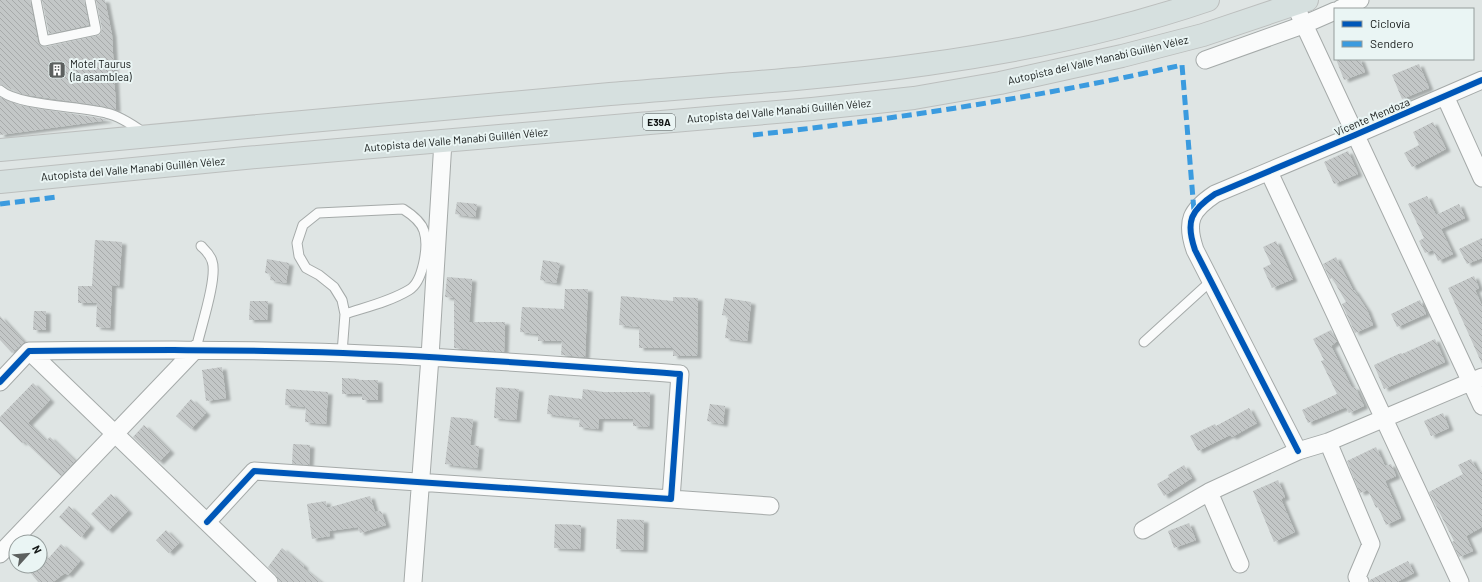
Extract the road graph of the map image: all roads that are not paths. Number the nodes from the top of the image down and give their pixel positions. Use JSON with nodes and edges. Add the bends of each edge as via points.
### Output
{"nodes":[{"id":1,"x":36,"y":0,"type":"edge"},
{"id":2,"x":90,"y":0,"type":"edge"},
{"id":3,"x":1208,"y":0,"type":"edge"},
{"id":4,"x":1360,"y":0,"type":"edge"},
{"id":5,"x":1301,"y":2,"type":"edge"},
{"id":6,"x":1342,"y":8,"type":"edge"},
{"id":7,"x":1334,"y":11,"type":"edge"},
{"id":8,"x":1303,"y":25,"type":"junction"},
{"id":9,"x":1205,"y":60,"type":"dead end"},
{"id":10,"x":1482,"y":80,"type":"edge"},
{"id":11,"x":0,"y":90,"type":"edge"},
{"id":12,"x":1445,"y":96,"type":"junction"},
{"id":13,"x":1355,"y":135,"type":"junction"},
{"id":14,"x":149,"y":136,"type":"junction"},
{"id":15,"x":443,"y":141,"type":"junction"},
{"id":16,"x":0,"y":150,"type":"edge"},
{"id":17,"x":1269,"y":172,"type":"junction"},
{"id":18,"x":1482,"y":178,"type":"edge"},
{"id":19,"x":0,"y":182,"type":"edge"},
{"id":20,"x":201,"y":246,"type":"dead end"},
{"id":21,"x":1211,"y":281,"type":"junction"},
{"id":22,"x":345,"y":314,"type":"junction"},
{"id":23,"x":1144,"y":342,"type":"dead end"},
{"id":24,"x":196,"y":349,"type":"junction"},
{"id":25,"x":29,"y":351,"type":"junction"},
{"id":26,"x":342,"y":353,"type":"junction"},
{"id":27,"x":430,"y":357,"type":"junction"},
{"id":28,"x":1476,"y":379,"type":"edge"},
{"id":29,"x":0,"y":382,"type":"edge"},
{"id":30,"x":1482,"y":406,"type":"edge"},
{"id":31,"x":1383,"y":418,"type":"junction"},
{"id":32,"x":116,"y":433,"type":"junction"},
{"id":33,"x":1328,"y":442,"type":"junction"},
{"id":34,"x":1298,"y":450,"type":"junction"},
{"id":35,"x":421,"y":482,"type":"junction"},
{"id":36,"x":1209,"y":492,"type":"junction"},
{"id":37,"x":671,"y":499,"type":"junction"},
{"id":38,"x":770,"y":506,"type":"dead end"},
{"id":39,"x":207,"y":522,"type":"junction"},
{"id":40,"x":1142,"y":530,"type":"dead end"},
{"id":41,"x":0,"y":554,"type":"edge"},
{"id":42,"x":1240,"y":564,"type":"dead end"},
{"id":43,"x":270,"y":582,"type":"edge"},
{"id":44,"x":413,"y":582,"type":"edge"},
{"id":45,"x":1360,"y":582,"type":"edge"},
{"id":46,"x":1460,"y":582,"type":"edge"}],
"edges":[{"from":1,"to":2,"type":"lane","via":[[44,41],[96,30]]},
{"from":3,"to":14,"type":"main road","via":[[1074,37],[994,54],[927,64],[824,76]]},
{"from":4,"to":6,"type":"street"},
{"from":5,"to":8,"type":"street"},
{"from":5,"to":15,"type":"main road","name":"Autopista del Valle Manabí Guillén Vélez","number":"E39A","via":[[1203,35],[1130,54],[1038,75],[914,98]]},
{"from":7,"to":8,"type":"street"},
{"from":8,"to":9,"type":"street"},
{"from":8,"to":13,"type":"street"},
{"from":10,"to":12,"type":"street","name":"Vicente Mendoza"},
{"from":11,"to":14,"type":"lane","via":[[17,98],[107,113],[130,123]]},
{"from":12,"to":13,"type":"street","name":"Vicente Mendoza"},
{"from":12,"to":18,"type":"street"},
{"from":13,"to":17,"type":"street","name":"Vicente Mendoza"},
{"from":13,"to":28,"type":"street"},
{"from":14,"to":16,"type":"main road"},
{"from":15,"to":19,"type":"main road","name":"Autopista del Valle Manabí Guillén Vélez","number":"E39A"},
{"from":15,"to":27,"type":"street"},
{"from":17,"to":21,"type":"street","name":"Vicente Mendoza","via":[[1215,194],[1194,212],[1190,222],[1190,236]]},
{"from":17,"to":31,"type":"street"},
{"from":20,"to":24,"type":"lane","via":[[209,253],[213,262],[213,280]]},
{"from":21,"to":23,"type":"lane"},
{"from":21,"to":34,"type":"street","name":"Vicente Mendoza"},
{"from":22,"to":22,"type":"lane","via":[[342,300],[334,287],[306,268],[299,256],[298,243],[303,225],[318,213],[403,209],[414,216],[424,230],[426,252],[417,284],[383,302]]},
{"from":22,"to":26,"type":"lane"},
{"from":24,"to":25,"type":"street"},
{"from":24,"to":26,"type":"street"},
{"from":24,"to":32,"type":"street"},
{"from":25,"to":29,"type":"street"},
{"from":25,"to":32,"type":"street"},
{"from":26,"to":27,"type":"street"},
{"from":27,"to":35,"type":"street"},
{"from":27,"to":37,"type":"street","via":[[680,374]]},
{"from":28,"to":30,"type":"street"},
{"from":28,"to":31,"type":"street"},
{"from":31,"to":33,"type":"street"},
{"from":31,"to":46,"type":"street"},
{"from":32,"to":39,"type":"street"},
{"from":32,"to":41,"type":"street"},
{"from":33,"to":34,"type":"street"},
{"from":33,"to":45,"type":"street","via":[[1371,544],[1357,577]]},
{"from":34,"to":36,"type":"street"},
{"from":35,"to":37,"type":"street"},
{"from":35,"to":39,"type":"street","via":[[254,471]]},
{"from":35,"to":44,"type":"street"},
{"from":36,"to":40,"type":"street"},
{"from":36,"to":42,"type":"street"},
{"from":37,"to":38,"type":"street"},
{"from":39,"to":43,"type":"street"}]}
